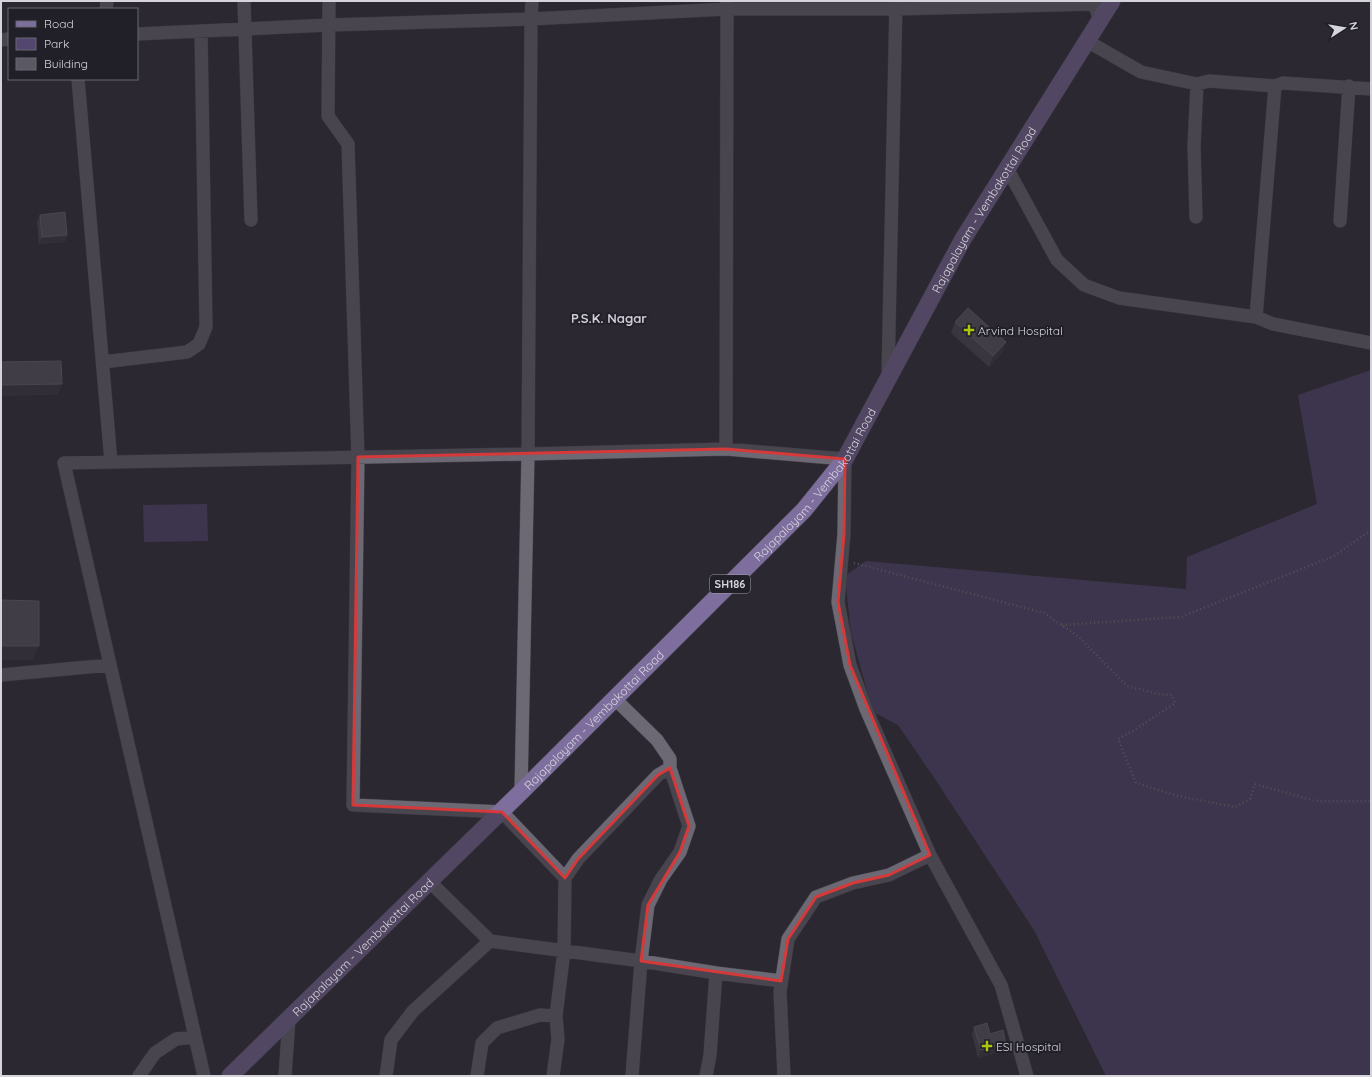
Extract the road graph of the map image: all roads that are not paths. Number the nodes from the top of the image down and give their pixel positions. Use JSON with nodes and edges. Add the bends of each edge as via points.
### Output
{"nodes":[{"id":1,"x":244,"y":1,"type":"edge"},
{"id":2,"x":329,"y":1,"type":"edge"},
{"id":3,"x":532,"y":1,"type":"edge"},
{"id":4,"x":1112,"y":1,"type":"edge"},
{"id":5,"x":727,"y":5,"type":"edge"},
{"id":6,"x":896,"y":5,"type":"edge"},
{"id":7,"x":531,"y":19,"type":"junction"},
{"id":8,"x":1100,"y":20,"type":"junction"},
{"id":9,"x":328,"y":25,"type":"junction"},
{"id":10,"x":249,"y":29,"type":"junction"},
{"id":11,"x":201,"y":31,"type":"junction"},
{"id":12,"x":138,"y":34,"type":"edge"},
{"id":13,"x":1087,"y":41,"type":"junction"},
{"id":14,"x":78,"y":80,"type":"edge"},
{"id":15,"x":1197,"y":84,"type":"junction"},
{"id":16,"x":1275,"y":86,"type":"junction"},
{"id":17,"x":1349,"y":86,"type":"junction"},
{"id":18,"x":1371,"y":88,"type":"edge"},
{"id":19,"x":1007,"y":168,"type":"junction"},
{"id":20,"x":1196,"y":218,"type":"dead end"},
{"id":21,"x":251,"y":220,"type":"dead end"},
{"id":22,"x":1340,"y":221,"type":"dead end"},
{"id":23,"x":1256,"y":317,"type":"junction"},
{"id":24,"x":1371,"y":343,"type":"edge"},
{"id":25,"x":103,"y":362,"type":"junction"},
{"id":26,"x":888,"y":378,"type":"junction"},
{"id":27,"x":726,"y":449,"type":"junction"},
{"id":28,"x":528,"y":454,"type":"junction"},
{"id":29,"x":358,"y":457,"type":"junction"},
{"id":30,"x":844,"y":459,"type":"junction"},
{"id":31,"x":111,"y":462,"type":"junction"},
{"id":32,"x":110,"y":665,"type":"junction"},
{"id":33,"x":1,"y":676,"type":"edge"},
{"id":34,"x":615,"y":699,"type":"junction"},
{"id":35,"x":670,"y":768,"type":"junction"},
{"id":36,"x":521,"y":792,"type":"junction"},
{"id":37,"x":502,"y":812,"type":"junction"},
{"id":38,"x":930,"y":854,"type":"junction"},
{"id":39,"x":565,"y":878,"type":"junction"},
{"id":40,"x":430,"y":882,"type":"junction"},
{"id":41,"x":490,"y":941,"type":"junction"},
{"id":42,"x":564,"y":951,"type":"junction"},
{"id":43,"x":642,"y":961,"type":"junction"},
{"id":44,"x":716,"y":973,"type":"junction"},
{"id":45,"x":781,"y":981,"type":"junction"},
{"id":46,"x":556,"y":1016,"type":"junction"},
{"id":47,"x":289,"y":1019,"type":"junction"},
{"id":48,"x":195,"y":1037,"type":"junction"},
{"id":49,"x":139,"y":1076,"type":"edge"},
{"id":50,"x":204,"y":1076,"type":"edge"},
{"id":51,"x":230,"y":1076,"type":"edge"},
{"id":52,"x":285,"y":1076,"type":"edge"},
{"id":53,"x":386,"y":1076,"type":"edge"},
{"id":54,"x":478,"y":1076,"type":"edge"},
{"id":55,"x":553,"y":1076,"type":"edge"},
{"id":56,"x":632,"y":1076,"type":"edge"},
{"id":57,"x":706,"y":1076,"type":"edge"},
{"id":58,"x":784,"y":1076,"type":"edge"},
{"id":59,"x":1027,"y":1076,"type":"edge"}],
"edges":[{"from":1,"to":10,"type":"street"},
{"from":2,"to":9,"type":"street"},
{"from":3,"to":7,"type":"street"},
{"from":4,"to":8,"type":"main road","name":"Rajapalayam - Vembakottai Road","number":"SH186"},
{"from":5,"to":6,"type":"street"},
{"from":5,"to":7,"type":"street"},
{"from":5,"to":27,"type":"street"},
{"from":6,"to":8,"type":"street","via":[[1094,4]]},
{"from":6,"to":26,"type":"street"},
{"from":7,"to":9,"type":"street"},
{"from":7,"to":28,"type":"street"},
{"from":8,"to":13,"type":"main road","name":"Rajapalayam - Vembakottai Road","number":"SH186"},
{"from":9,"to":10,"type":"street"},
{"from":9,"to":29,"type":"street","via":[[328,116],[348,144]]},
{"from":10,"to":11,"type":"street"},
{"from":10,"to":21,"type":"street"},
{"from":11,"to":12,"type":"street"},
{"from":11,"to":25,"type":"street","via":[[206,327],[199,344],[187,352]]},
{"from":13,"to":15,"type":"street","via":[[1141,72]]},
{"from":13,"to":19,"type":"main road","name":"Rajapalayam - Vembakottai Road","number":"SH186"},
{"from":14,"to":25,"type":"street"},
{"from":15,"to":16,"type":"street","via":[[1209,81]]},
{"from":15,"to":20,"type":"street","via":[[1194,146]]},
{"from":16,"to":17,"type":"street","via":[[1283,83]]},
{"from":16,"to":23,"type":"street"},
{"from":17,"to":18,"type":"street"},
{"from":17,"to":22,"type":"street"},
{"from":19,"to":23,"type":"street","via":[[1057,260],[1084,285],[1119,298]]},
{"from":19,"to":26,"type":"main road","name":"Rajapalayam - Vembakottai Road","number":"SH186","via":[[963,239]]},
{"from":23,"to":24,"type":"street","via":[[1273,324]]},
{"from":25,"to":31,"type":"street"},
{"from":26,"to":30,"type":"main road","name":"Rajapalayam - Vembakottai Road","number":"SH186"},
{"from":27,"to":28,"type":"street"},
{"from":27,"to":30,"type":"street"},
{"from":28,"to":29,"type":"street"},
{"from":28,"to":36,"type":"street"},
{"from":29,"to":31,"type":"street"},
{"from":29,"to":37,"type":"street","via":[[353,805]]},
{"from":30,"to":34,"type":"main road","name":"Rajapalayam - Vembakottai Road","number":"SH186","via":[[804,510]]},
{"from":30,"to":38,"type":"street","via":[[844,534],[838,602],[850,665],[866,709]]},
{"from":31,"to":32,"type":"street","via":[[64,463]]},
{"from":32,"to":33,"type":"street"},
{"from":32,"to":48,"type":"street"},
{"from":34,"to":35,"type":"street","via":[[657,740],[670,759]]},
{"from":34,"to":36,"type":"main road","name":"Rajapalayam - Vembakottai Road","number":"SH186"},
{"from":35,"to":39,"type":"street","via":[[658,775],[578,858]]},
{"from":35,"to":43,"type":"street","via":[[689,826],[680,852],[661,879],[648,905]]},
{"from":36,"to":37,"type":"main road","name":"Rajapalayam - Vembakottai Road","number":"SH186"},
{"from":37,"to":39,"type":"street"},
{"from":37,"to":40,"type":"main road","name":"Rajapalayam - Vembakottai Road","number":"SH186"},
{"from":38,"to":45,"type":"street","via":[[889,875],[853,883],[816,897],[788,939]]},
{"from":38,"to":59,"type":"street","via":[[1001,985]]},
{"from":39,"to":42,"type":"street"},
{"from":40,"to":41,"type":"street"},
{"from":40,"to":47,"type":"main road","name":"Rajapalayam - Vembakottai Road","number":"SH186"},
{"from":41,"to":42,"type":"street"},
{"from":41,"to":53,"type":"street","via":[[413,1011],[390,1040]]},
{"from":42,"to":43,"type":"street"},
{"from":42,"to":46,"type":"street"},
{"from":43,"to":44,"type":"street"},
{"from":43,"to":56,"type":"street"},
{"from":44,"to":45,"type":"street"},
{"from":44,"to":57,"type":"street"},
{"from":45,"to":58,"type":"street"},
{"from":46,"to":54,"type":"street","via":[[540,1015],[497,1028],[482,1042]]},
{"from":46,"to":55,"type":"street","via":[[558,1039]]},
{"from":47,"to":51,"type":"main road","name":"Rajapalayam - Vembakottai Road","number":"SH186"},
{"from":47,"to":52,"type":"street"},
{"from":48,"to":49,"type":"street","via":[[176,1039],[155,1053]]},
{"from":48,"to":50,"type":"street"}]}
